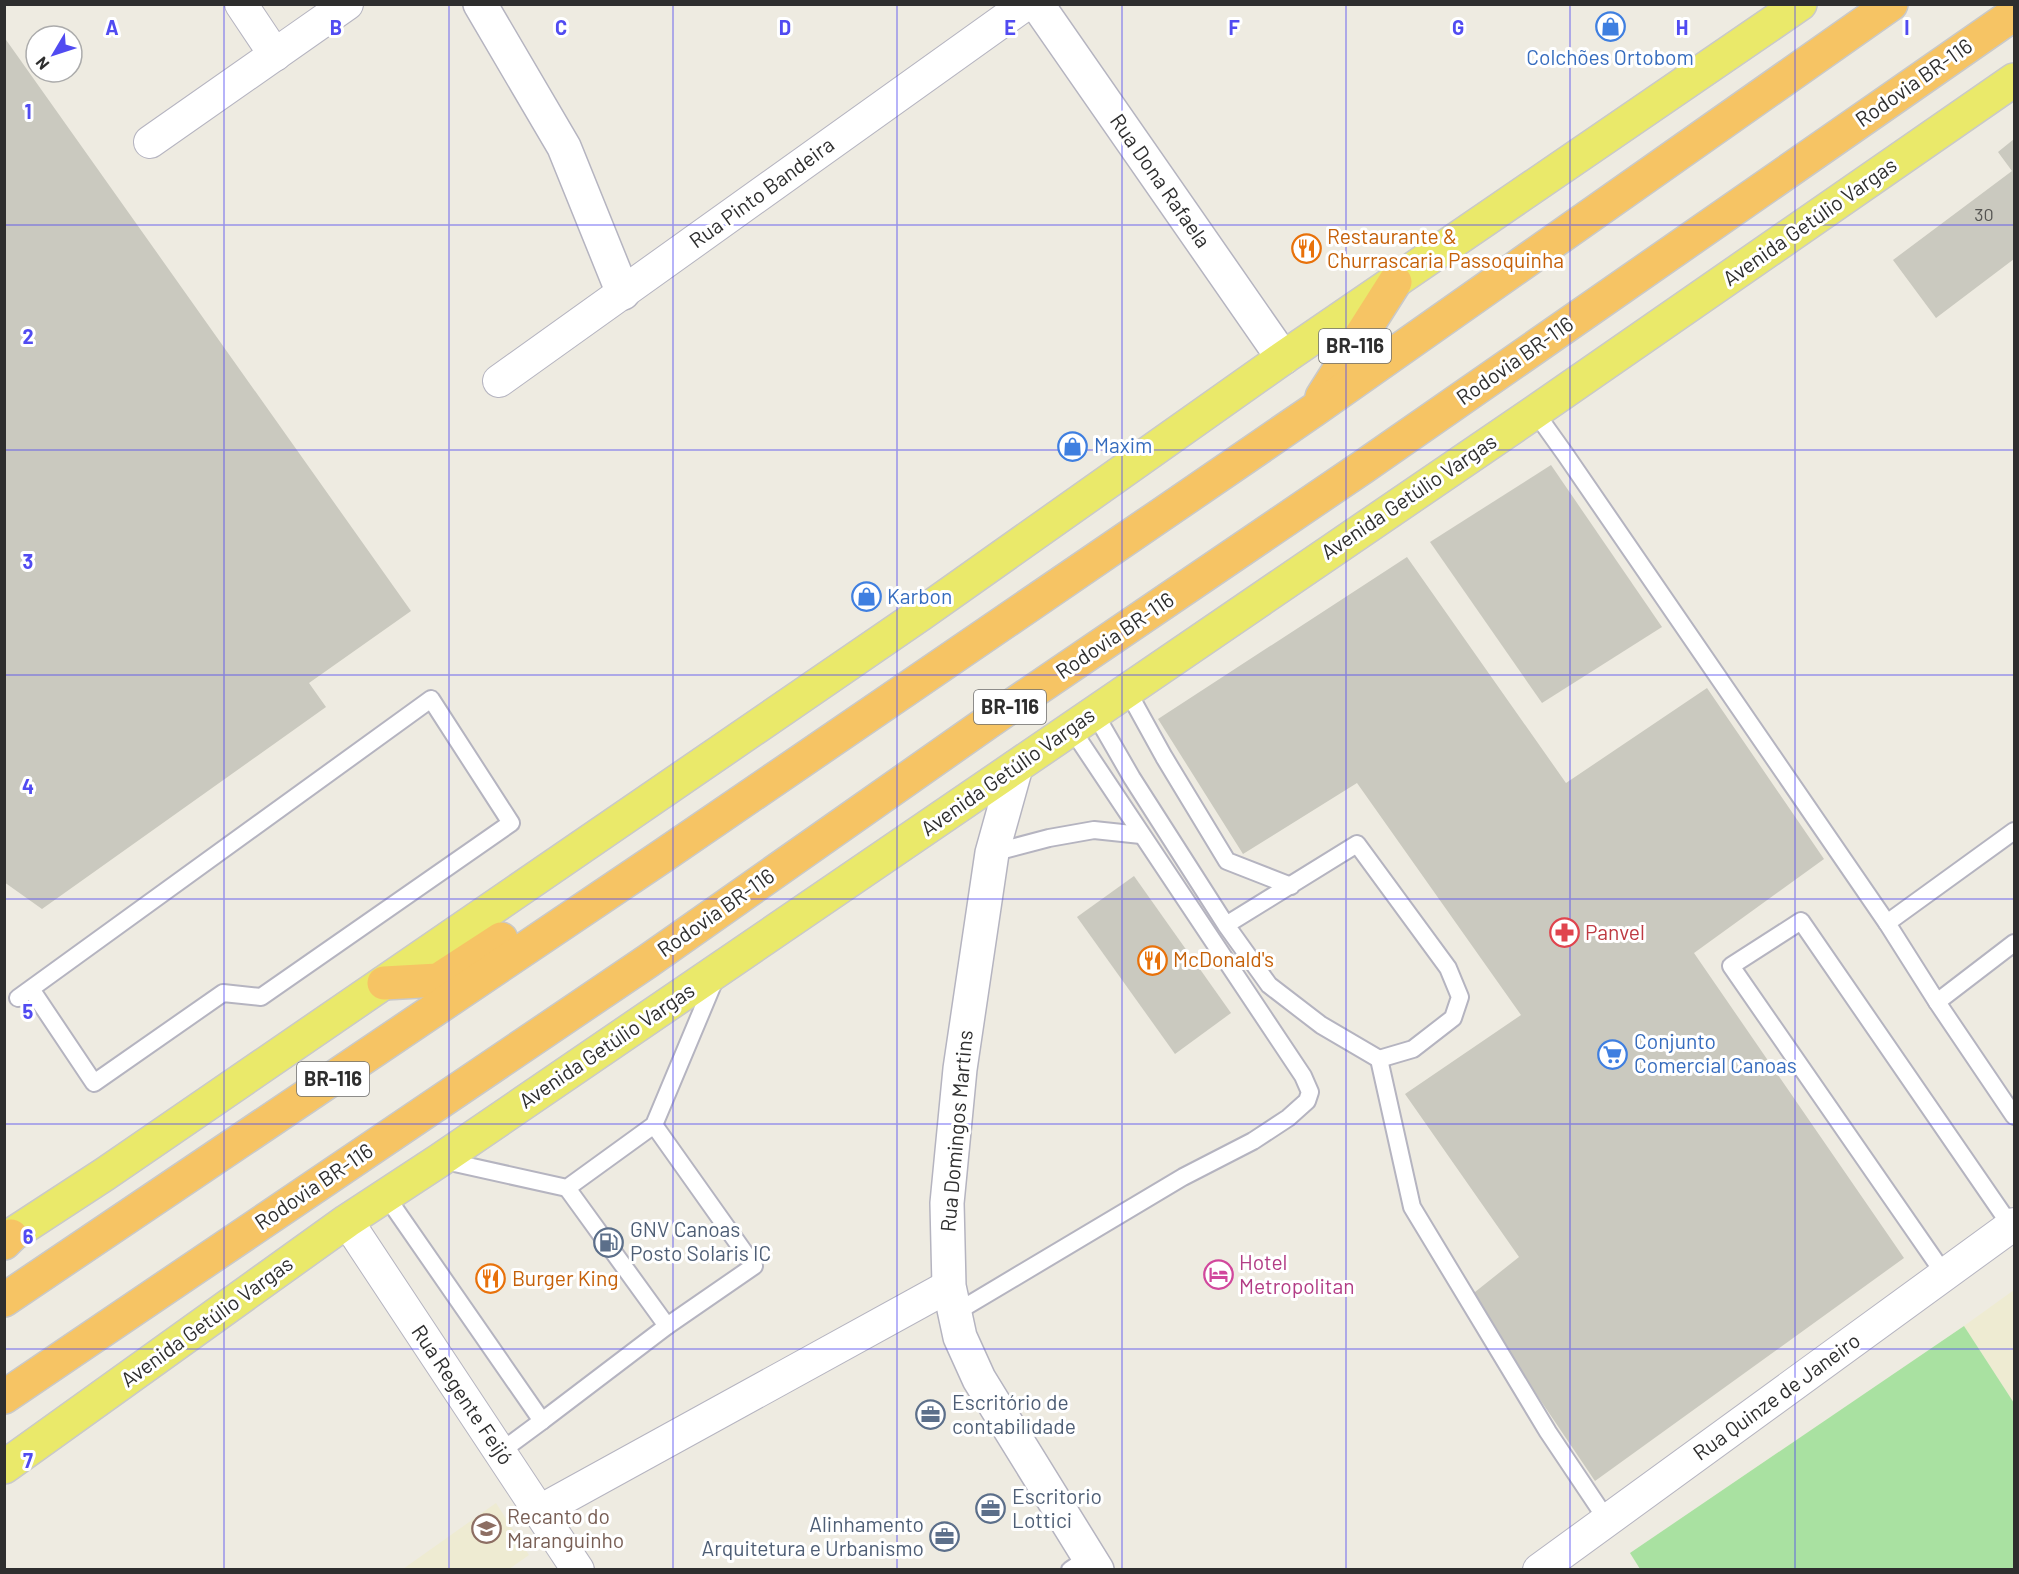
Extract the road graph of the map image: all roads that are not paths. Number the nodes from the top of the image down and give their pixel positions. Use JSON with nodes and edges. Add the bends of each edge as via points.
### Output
{"nodes":[{"id":1,"x":241,"y":4,"type":"edge"},
{"id":2,"x":347,"y":4,"type":"edge"},
{"id":3,"x":480,"y":4,"type":"edge"},
{"id":4,"x":1026,"y":4,"type":"edge"},
{"id":5,"x":1037,"y":4,"type":"edge"},
{"id":6,"x":1800,"y":4,"type":"edge"},
{"id":7,"x":1891,"y":4,"type":"edge"},
{"id":8,"x":2014,"y":14,"type":"edge"},
{"id":9,"x":275,"y":55,"type":"junction"},
{"id":10,"x":2014,"y":80,"type":"edge"},
{"id":11,"x":150,"y":142,"type":"dead end"},
{"id":12,"x":1395,"y":282,"type":"junction"},
{"id":13,"x":623,"y":293,"type":"junction"},
{"id":14,"x":1283,"y":358,"type":"junction"},
{"id":15,"x":499,"y":381,"type":"dead end"},
{"id":16,"x":1314,"y":410,"type":"junction"},
{"id":17,"x":1535,"y":412,"type":"junction"},
{"id":18,"x":1126,"y":690,"type":"junction"},
{"id":19,"x":1082,"y":720,"type":"junction"},
{"id":20,"x":1016,"y":767,"type":"junction"},
{"id":21,"x":2014,"y":831,"type":"edge"},
{"id":22,"x":1141,"y":835,"type":"junction"},
{"id":23,"x":992,"y":853,"type":"junction"},
{"id":24,"x":661,"y":857,"type":"junction"},
{"id":25,"x":1291,"y":886,"type":"junction"},
{"id":26,"x":1887,"y":923,"type":"junction"},
{"id":27,"x":1226,"y":925,"type":"junction"},
{"id":28,"x":2014,"y":943,"type":"edge"},
{"id":29,"x":718,"y":970,"type":"junction"},
{"id":30,"x":384,"y":982,"type":"junction"},
{"id":31,"x":25,"y":993,"type":"joint"},
{"id":32,"x":1937,"y":1002,"type":"junction"},
{"id":33,"x":1379,"y":1059,"type":"junction"},
{"id":34,"x":2014,"y":1116,"type":"edge"},
{"id":35,"x":654,"y":1125,"type":"junction"},
{"id":36,"x":440,"y":1160,"type":"junction"},
{"id":37,"x":567,"y":1188,"type":"junction"},
{"id":38,"x":386,"y":1196,"type":"junction"},
{"id":39,"x":347,"y":1221,"type":"junction"},
{"id":40,"x":2013,"y":1225,"type":"edge"},
{"id":41,"x":7,"y":1240,"type":"edge"},
{"id":42,"x":1945,"y":1275,"type":"junction"},
{"id":43,"x":4,"y":1300,"type":"edge"},
{"id":44,"x":952,"y":1300,"type":"junction"},
{"id":45,"x":666,"y":1326,"type":"junction"},
{"id":46,"x":4,"y":1397,"type":"edge"},
{"id":47,"x":542,"y":1421,"type":"junction"},
{"id":48,"x":500,"y":1452,"type":"junction"},
{"id":49,"x":4,"y":1467,"type":"edge"},
{"id":50,"x":540,"y":1511,"type":"junction"},
{"id":51,"x":1607,"y":1520,"type":"junction"},
{"id":52,"x":1085,"y":1565,"type":"edge"},
{"id":53,"x":578,"y":1569,"type":"edge"},
{"id":54,"x":1539,"y":1569,"type":"edge"}],
"edges":[{"from":1,"to":9,"type":"street"},
{"from":2,"to":9,"type":"street"},
{"from":3,"to":13,"type":"main road","via":[[564,147]]},
{"from":4,"to":13,"type":"street","name":"Rua Pinto Bandeira"},
{"from":5,"to":14,"type":"main road","name":"Rua Dona Rafaela"},
{"from":6,"to":12,"type":"main road"},
{"from":7,"to":16,"type":"highway","number":"BR-116"},
{"from":8,"to":46,"type":"highway","name":"Rodovia BR-116","number":"BR-116","via":[[648,961]]},
{"from":9,"to":11,"type":"street"},
{"from":10,"to":17,"type":"main road","name":"Avenida Getúlio Vargas"},
{"from":12,"to":14,"type":"main road"},
{"from":12,"to":16,"type":"highway","number":"BR-116"},
{"from":13,"to":15,"type":"street","name":"Rua Pinto Bandeira"},
{"from":14,"to":30,"type":"main road","via":[[911,621]]},
{"from":16,"to":24,"type":"highway","number":"BR-116"},
{"from":17,"to":18,"type":"main road","name":"Avenida Getúlio Vargas"},
{"from":17,"to":26,"type":"lane"},
{"from":18,"to":19,"type":"main road","name":"Avenida Getúlio Vargas"},
{"from":18,"to":25,"type":"lane","via":[[1227,861]]},
{"from":19,"to":20,"type":"main road","name":"Avenida Getúlio Vargas"},
{"from":19,"to":22,"type":"lane"},
{"from":19,"to":27,"type":"lane","via":[[1132,778]]},
{"from":20,"to":23,"type":"main road","name":"Rua Domingos Martins"},
{"from":20,"to":29,"type":"main road","name":"Avenida Getúlio Vargas"},
{"from":21,"to":26,"type":"lane"},
{"from":22,"to":23,"type":"lane","via":[[1094,830]]},
{"from":22,"to":44,"type":"lane","via":[[1304,1076],[1310,1092],[1307,1101],[1253,1141]]},
{"from":23,"to":44,"type":"main road","name":"Rua Domingos Martins","via":[[960,1069],[946,1203]]},
{"from":24,"to":30,"type":"highway","number":"BR-116","via":[[604,872],[438,980]]},
{"from":24,"to":43,"type":"highway","number":"BR-116"},
{"from":25,"to":27,"type":"lane"},
{"from":25,"to":33,"type":"lane","via":[[1357,844],[1448,968],[1461,997],[1453,1018],[1413,1049]]},
{"from":26,"to":32,"type":"lane"},
{"from":27,"to":33,"type":"lane","via":[[1269,985],[1321,1025]]},
{"from":28,"to":32,"type":"lane"},
{"from":29,"to":35,"type":"lane"},
{"from":29,"to":36,"type":"main road","name":"Avenida Getúlio Vargas"},
{"from":30,"to":41,"type":"main road"},
{"from":31,"to":31,"type":"lane","via":[[94,1083],[223,993],[261,997],[511,823],[431,699]]},
{"from":32,"to":34,"type":"lane"},
{"from":33,"to":51,"type":"lane","via":[[1412,1207],[1548,1432]]},
{"from":35,"to":37,"type":"lane"},
{"from":35,"to":45,"type":"lane","via":[[754,1266]]},
{"from":36,"to":37,"type":"lane"},
{"from":36,"to":38,"type":"main road","name":"Avenida Getúlio Vargas"},
{"from":37,"to":45,"type":"lane"},
{"from":38,"to":39,"type":"main road","name":"Avenida Getúlio Vargas"},
{"from":38,"to":47,"type":"lane"},
{"from":39,"to":48,"type":"street","name":"Rua Regente Feijó"},
{"from":39,"to":49,"type":"main road","name":"Avenida Getúlio Vargas"},
{"from":40,"to":42,"type":"street","name":"Rua Quinze de Janeiro"},
{"from":40,"to":42,"type":"lane","via":[[1801,921],[1731,966]]},
{"from":42,"to":51,"type":"street","name":"Rua Quinze de Janeiro"},
{"from":44,"to":50,"type":"street"},
{"from":44,"to":52,"type":"main road","name":"Rua Domingos Martins","via":[[960,1337],[979,1379]]},
{"from":45,"to":47,"type":"lane"},
{"from":47,"to":48,"type":"lane"},
{"from":48,"to":50,"type":"street","name":"Rua Regente Feijó"},
{"from":50,"to":53,"type":"street","name":"Rua Regente Feijó"},
{"from":51,"to":54,"type":"street","name":"Rua Quinze de Janeiro"}]}
